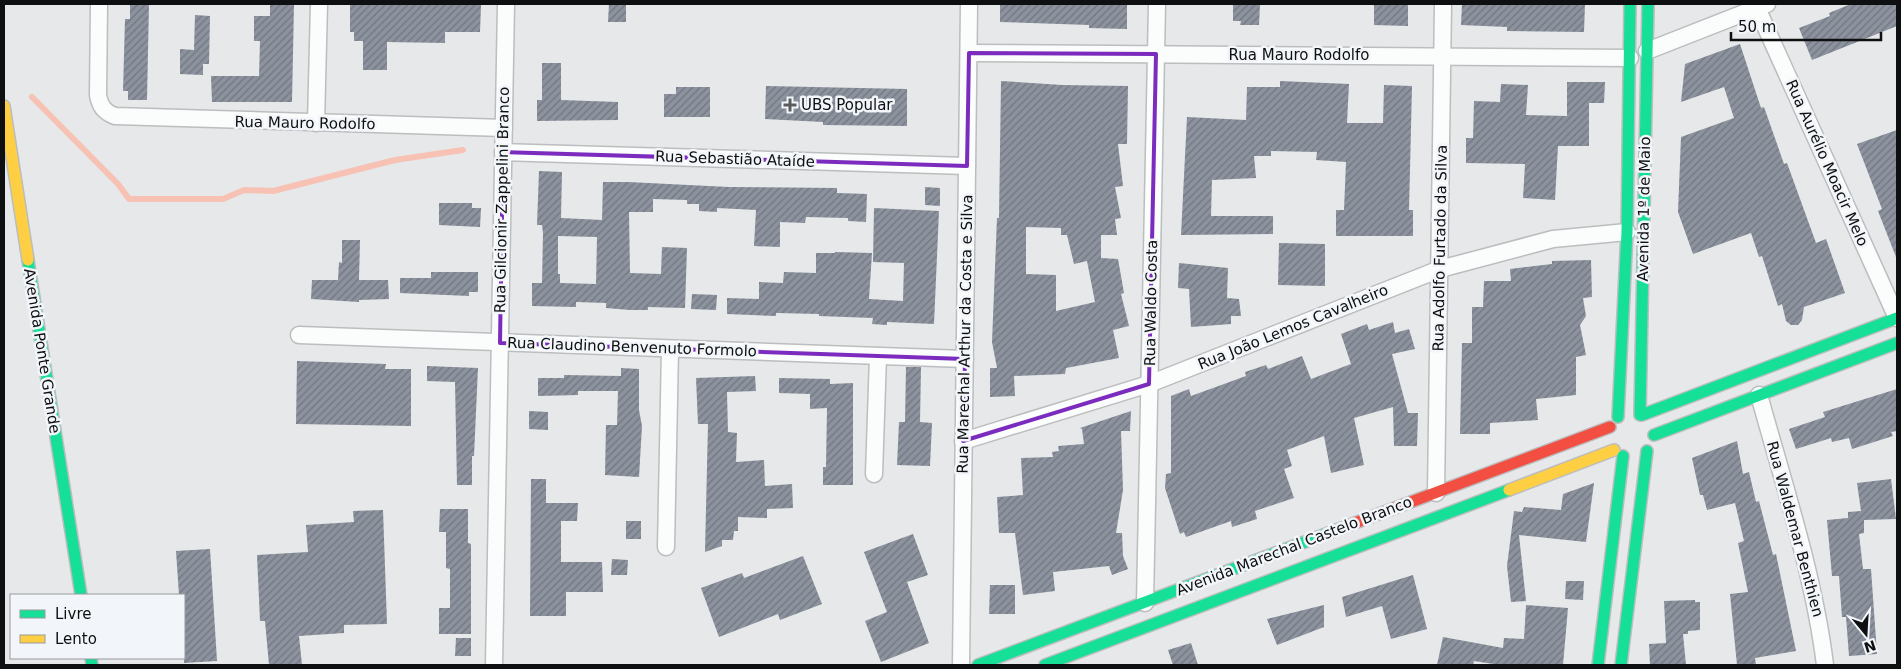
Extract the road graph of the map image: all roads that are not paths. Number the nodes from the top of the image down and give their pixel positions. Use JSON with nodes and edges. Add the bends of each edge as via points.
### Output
{"nodes":[{"id":1,"x":99,"y":4,"type":"edge"},
{"id":2,"x":319,"y":4,"type":"edge"},
{"id":3,"x":506,"y":4,"type":"edge"},
{"id":4,"x":969,"y":4,"type":"edge"},
{"id":5,"x":1157,"y":4,"type":"edge"},
{"id":6,"x":1443,"y":4,"type":"edge"},
{"id":7,"x":1630,"y":4,"type":"edge"},
{"id":8,"x":1648,"y":4,"type":"edge"},
{"id":9,"x":1762,"y":6,"type":"edge"},
{"id":10,"x":1647,"y":50,"type":"junction"},
{"id":11,"x":968,"y":53,"type":"junction"},
{"id":12,"x":1156,"y":54,"type":"junction"},
{"id":13,"x":1442,"y":56,"type":"junction"},
{"id":14,"x":1630,"y":58,"type":"junction"},
{"id":15,"x":4,"y":106,"type":"edge"},
{"id":16,"x":316,"y":123,"type":"junction"},
{"id":17,"x":504,"y":128,"type":"junction"},
{"id":18,"x":503,"y":152,"type":"junction"},
{"id":19,"x":967,"y":166,"type":"junction"},
{"id":20,"x":1627,"y":232,"type":"junction"},
{"id":21,"x":1440,"y":269,"type":"junction"},
{"id":22,"x":1897,"y":318,"type":"edge"},
{"id":23,"x":299,"y":335,"type":"dead end"},
{"id":24,"x":500,"y":343,"type":"junction"},
{"id":25,"x":1897,"y":343,"type":"edge"},
{"id":26,"x":670,"y":348,"type":"junction"},
{"id":27,"x":878,"y":356,"type":"junction"},
{"id":28,"x":965,"y":359,"type":"junction"},
{"id":29,"x":1149,"y":384,"type":"junction"},
{"id":30,"x":1760,"y":395,"type":"junction"},
{"id":31,"x":1641,"y":415,"type":"junction"},
{"id":32,"x":1618,"y":417,"type":"junction"},
{"id":33,"x":1610,"y":427,"type":"junction"},
{"id":34,"x":1654,"y":434,"type":"junction"},
{"id":35,"x":963,"y":441,"type":"junction"},
{"id":36,"x":1647,"y":451,"type":"junction"},
{"id":37,"x":1618,"y":453,"type":"junction"},
{"id":38,"x":874,"y":474,"type":"dead end"},
{"id":39,"x":1436,"y":493,"type":"junction"},
{"id":40,"x":666,"y":547,"type":"dead end"},
{"id":41,"x":81,"y":594,"type":"edge"},
{"id":42,"x":1145,"y":603,"type":"junction"},
{"id":43,"x":494,"y":665,"type":"edge"},
{"id":44,"x":961,"y":665,"type":"edge"},
{"id":45,"x":978,"y":665,"type":"edge"},
{"id":46,"x":1045,"y":665,"type":"edge"},
{"id":47,"x":1598,"y":665,"type":"edge"},
{"id":48,"x":1621,"y":665,"type":"edge"},
{"id":49,"x":1825,"y":665,"type":"edge"}],
"edges":[{"from":1,"to":16,"type":"street","name":"Rua Mauro Rodolfo","via":[[98,95],[106,113],[124,118]]},
{"from":2,"to":16,"type":"street"},
{"from":3,"to":17,"type":"street","name":"Rua Gilcionir Zappelini Branco"},
{"from":4,"to":11,"type":"street","name":"Rua Marechal Arthur da Costa e Silva"},
{"from":5,"to":12,"type":"street","name":"Rua Waldo Costa"},
{"from":6,"to":13,"type":"street","name":"Rua Adolfo Furtado da Silva"},
{"from":7,"to":14,"type":"street"},
{"from":8,"to":10,"type":"street","name":"Avenida 1º de Maio"},
{"from":9,"to":10,"type":"street"},
{"from":9,"to":22,"type":"street","name":"Rua Aurélio Moacir Melo"},
{"from":10,"to":31,"type":"street","name":"Avenida 1º de Maio"},
{"from":11,"to":12,"type":"street","name":"Rua Mauro Rodolfo"},
{"from":11,"to":19,"type":"street","name":"Rua Marechal Arthur da Costa e Silva"},
{"from":12,"to":13,"type":"street","name":"Rua Mauro Rodolfo"},
{"from":12,"to":29,"type":"street","name":"Rua Waldo Costa"},
{"from":13,"to":14,"type":"street","name":"Rua Mauro Rodolfo"},
{"from":13,"to":21,"type":"street","name":"Rua Adolfo Furtado da Silva"},
{"from":14,"to":20,"type":"street"},
{"from":15,"to":41,"type":"street","name":"Avenida Ponte Grande"},
{"from":16,"to":17,"type":"street","name":"Rua Mauro Rodolfo"},
{"from":17,"to":18,"type":"street","name":"Rua Gilcionir Zappelini Branco"},
{"from":18,"to":19,"type":"street","name":"Rua Sebastião Ataíde"},
{"from":18,"to":24,"type":"street","name":"Rua Gilcionir Zappelini Branco"},
{"from":19,"to":28,"type":"street","name":"Rua Marechal Arthur da Costa e Silva"},
{"from":20,"to":21,"type":"street","name":"Rua João Lemos Cavalheiro","via":[[1553,239]]},
{"from":20,"to":32,"type":"street"},
{"from":21,"to":29,"type":"street","name":"Rua João Lemos Cavalheiro"},
{"from":21,"to":39,"type":"street","name":"Rua Adolfo Furtado da Silva"},
{"from":22,"to":31,"type":"street"},
{"from":23,"to":24,"type":"street","name":"Rua Claudino Benvenuto Formolo"},
{"from":24,"to":26,"type":"street","name":"Rua Claudino Benvenuto Formolo"},
{"from":24,"to":43,"type":"street","name":"Rua Gilcionir Zappelini Branco"},
{"from":25,"to":30,"type":"street"},
{"from":26,"to":27,"type":"street","name":"Rua Claudino Benvenuto Formolo"},
{"from":26,"to":40,"type":"street"},
{"from":27,"to":28,"type":"street","name":"Rua Claudino Benvenuto Formolo"},
{"from":27,"to":38,"type":"street"},
{"from":28,"to":35,"type":"street","name":"Rua Marechal Arthur da Costa e Silva"},
{"from":29,"to":35,"type":"street","name":"Rua João Lemos Cavalheiro"},
{"from":29,"to":42,"type":"street","name":"Rua Waldo Costa"},
{"from":30,"to":34,"type":"street"},
{"from":30,"to":49,"type":"street","name":"Rua Waldemar Benthien","via":[[1813,595]]},
{"from":31,"to":32,"type":"street","via":[[1633,412]]},
{"from":31,"to":34,"type":"street","via":[[1650,422]]},
{"from":32,"to":33,"type":"street"},
{"from":33,"to":37,"type":"street","via":[[1609,439]]},
{"from":33,"to":39,"type":"street","name":"Avenida Marechal Castelo Branco"},
{"from":34,"to":36,"type":"street"},
{"from":35,"to":44,"type":"street","name":"Rua Marechal Arthur da Costa e Silva"},
{"from":36,"to":37,"type":"street","via":[[1636,457]]},
{"from":36,"to":48,"type":"street"},
{"from":37,"to":46,"type":"street","name":"Avenida Marechal Castelo Branco"},
{"from":37,"to":47,"type":"street"},
{"from":39,"to":42,"type":"street","name":"Avenida Marechal Castelo Branco"},
{"from":42,"to":45,"type":"street","name":"Avenida Marechal Castelo Branco"}]}
